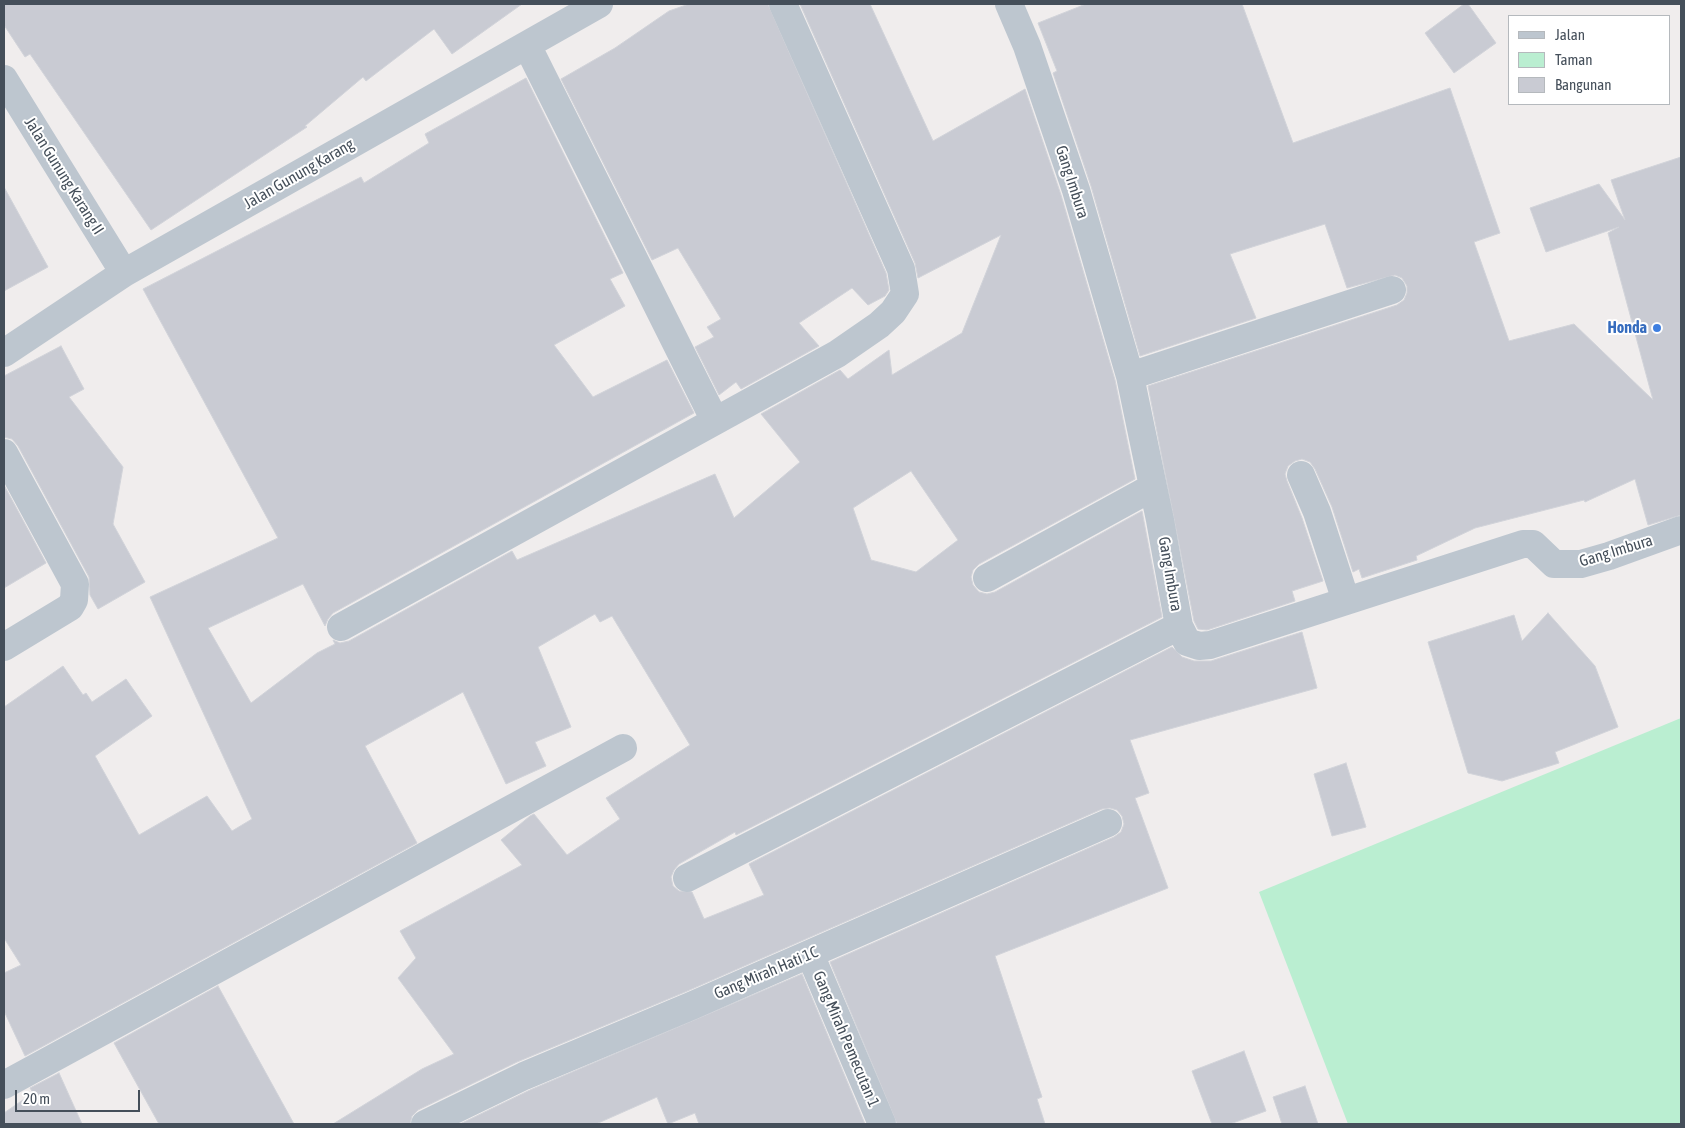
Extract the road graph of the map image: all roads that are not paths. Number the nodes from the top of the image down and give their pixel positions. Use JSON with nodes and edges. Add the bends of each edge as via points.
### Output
{"nodes":[{"id":1,"x":600,"y":4,"type":"edge"},
{"id":2,"x":783,"y":4,"type":"edge"},
{"id":3,"x":1008,"y":4,"type":"edge"},
{"id":4,"x":528,"y":45,"type":"junction"},
{"id":5,"x":4,"y":78,"type":"edge"},
{"id":6,"x":124,"y":273,"type":"junction"},
{"id":7,"x":1392,"y":290,"type":"dead end"},
{"id":8,"x":4,"y":353,"type":"edge"},
{"id":9,"x":1130,"y":376,"type":"junction"},
{"id":10,"x":715,"y":421,"type":"junction"},
{"id":11,"x":4,"y":453,"type":"edge"},
{"id":12,"x":1301,"y":475,"type":"dead end"},
{"id":13,"x":1153,"y":487,"type":"junction"},
{"id":14,"x":1681,"y":530,"type":"edge"},
{"id":15,"x":987,"y":578,"type":"dead end"},
{"id":16,"x":1346,"y":601,"type":"junction"},
{"id":17,"x":341,"y":626,"type":"dead end"},
{"id":18,"x":1179,"y":626,"type":"junction"},
{"id":19,"x":4,"y":647,"type":"edge"},
{"id":20,"x":623,"y":748,"type":"dead end"},
{"id":21,"x":1108,"y":823,"type":"dead end"},
{"id":22,"x":687,"y":878,"type":"dead end"},
{"id":23,"x":810,"y":954,"type":"junction"},
{"id":24,"x":4,"y":1085,"type":"edge"},
{"id":25,"x":425,"y":1124,"type":"edge"},
{"id":26,"x":882,"y":1124,"type":"edge"}],
"edges":[{"from":1,"to":4,"type":"street","name":"Jalan Gunung Karang"},
{"from":2,"to":10,"type":"street","via":[[901,269],[904,294],[880,325],[844,349]]},
{"from":3,"to":9,"type":"street","name":"Gang Imbura","via":[[1027,46],[1076,190]]},
{"from":4,"to":6,"type":"street","name":"Jalan Gunung Karang"},
{"from":4,"to":10,"type":"street"},
{"from":5,"to":6,"type":"street","name":"Jalan Gunung Karang II"},
{"from":6,"to":8,"type":"street","name":"Jalan Gunung Karang"},
{"from":7,"to":9,"type":"street"},
{"from":9,"to":13,"type":"street","name":"Gang Imbura"},
{"from":10,"to":17,"type":"street"},
{"from":11,"to":19,"type":"street","via":[[74,584],[74,600],[70,607]]},
{"from":12,"to":16,"type":"street","via":[[1317,512]]},
{"from":13,"to":15,"type":"street"},
{"from":13,"to":18,"type":"street","name":"Gang Imbura"},
{"from":14,"to":16,"type":"street","name":"Gang Imbura","via":[[1581,564],[1554,564],[1532,544],[1523,544]]},
{"from":16,"to":18,"type":"street","name":"Gang Imbura","via":[[1210,645],[1187,642]]},
{"from":18,"to":22,"type":"street"},
{"from":20,"to":24,"type":"street"},
{"from":21,"to":23,"type":"street","name":"Gang Mirah Hati 1C"},
{"from":23,"to":25,"type":"street","name":"Gang Mirah Hati 1C","via":[[524,1076]]},
{"from":23,"to":26,"type":"street","name":"Gang Mirah Pemecutan 1"}]}
